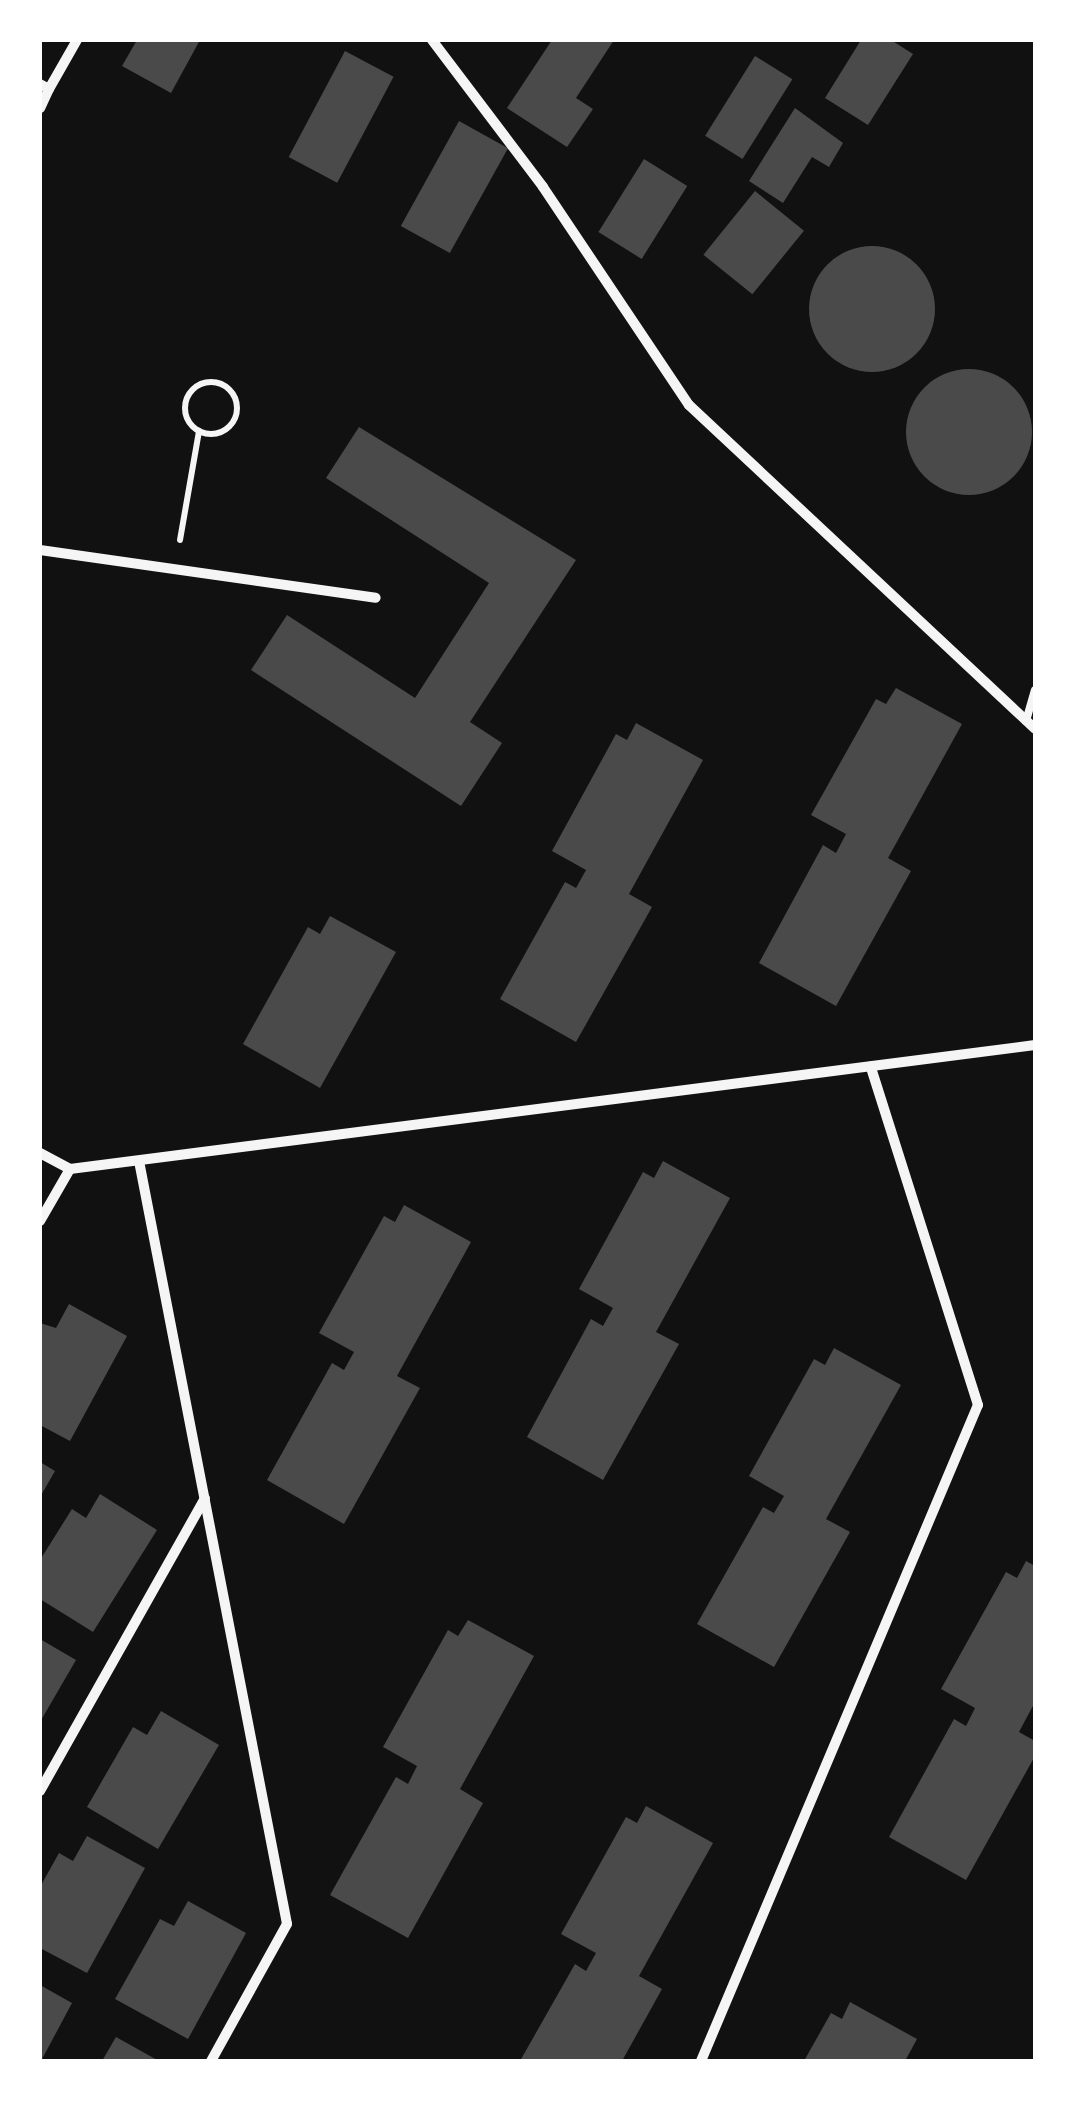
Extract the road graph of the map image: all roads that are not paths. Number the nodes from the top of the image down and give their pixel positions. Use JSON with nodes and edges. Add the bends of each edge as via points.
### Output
{"nodes":[{"id":1,"x":77,"y":40,"type":"edge"},
{"id":2,"x":432,"y":40,"type":"edge"},
{"id":3,"x":44,"y":87,"type":"edge"},
{"id":4,"x":40,"y":108,"type":"edge"},
{"id":5,"x":40,"y":550,"type":"edge"},
{"id":6,"x":376,"y":598,"type":"dead end"},
{"id":7,"x":1035,"y":690,"type":"edge"},
{"id":8,"x":1030,"y":725,"type":"edge"},
{"id":9,"x":1035,"y":1045,"type":"edge"},
{"id":10,"x":870,"y":1066,"type":"junction"},
{"id":11,"x":40,"y":1153,"type":"edge"},
{"id":12,"x":140,"y":1161,"type":"junction"},
{"id":13,"x":70,"y":1169,"type":"junction"},
{"id":14,"x":40,"y":1221,"type":"edge"},
{"id":15,"x":205,"y":1497,"type":"junction"},
{"id":16,"x":40,"y":1791,"type":"edge"},
{"id":17,"x":210,"y":2061,"type":"edge"},
{"id":18,"x":700,"y":2061,"type":"edge"}],
"edges":[{"from":1,"to":3,"type":"street"},
{"from":2,"to":8,"type":"street","via":[[543,187],[689,404]]},
{"from":3,"to":4,"type":"street"},
{"from":5,"to":6,"type":"street"},
{"from":7,"to":8,"type":"lane"},
{"from":9,"to":10,"type":"street"},
{"from":10,"to":12,"type":"street"},
{"from":10,"to":18,"type":"street","via":[[978,1404]]},
{"from":11,"to":13,"type":"street"},
{"from":12,"to":13,"type":"street"},
{"from":12,"to":15,"type":"street"},
{"from":13,"to":14,"type":"street"},
{"from":15,"to":16,"type":"street"},
{"from":15,"to":17,"type":"street","via":[[287,1924]]}]}
